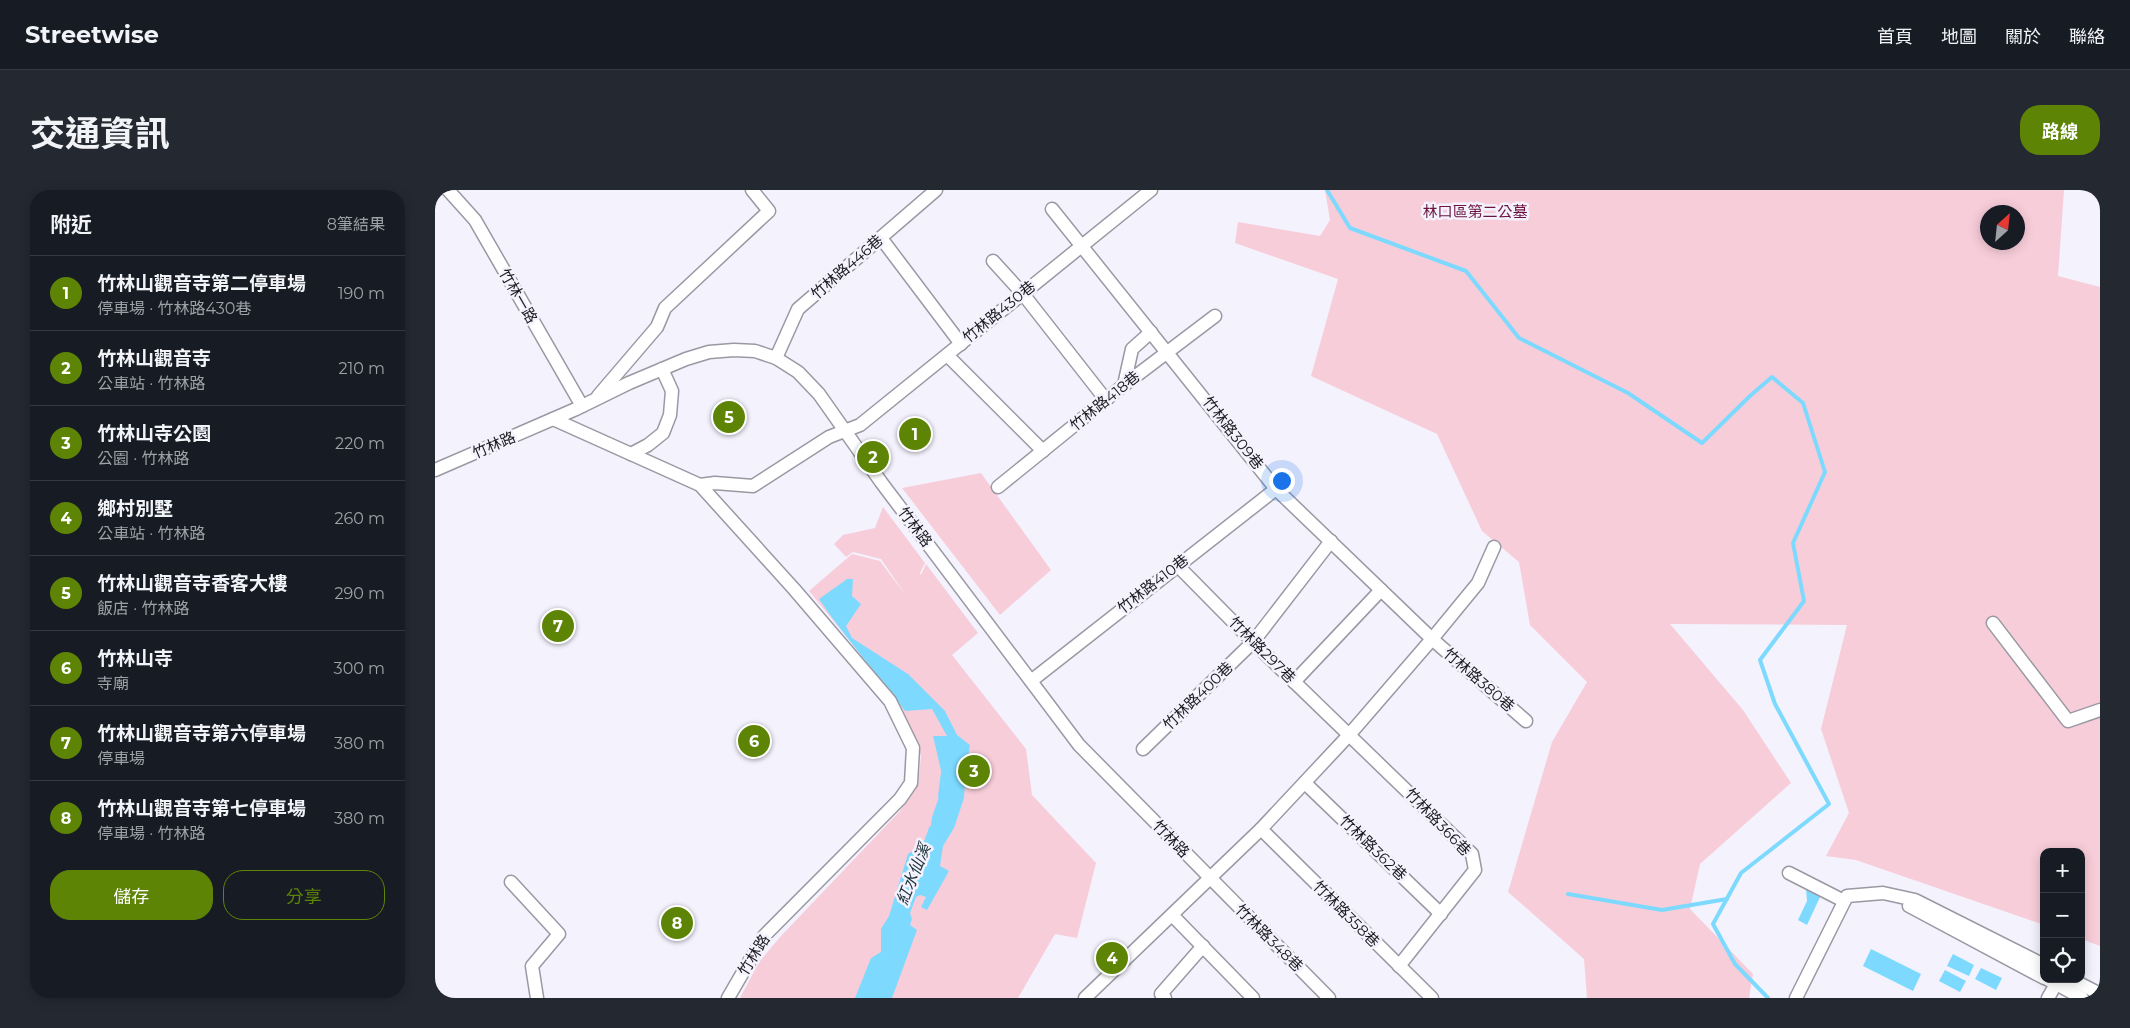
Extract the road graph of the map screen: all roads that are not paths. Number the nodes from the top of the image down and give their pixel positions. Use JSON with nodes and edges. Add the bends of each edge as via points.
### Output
{"nodes":[{"id":1,"x":448,"y":190,"type":"edge"},
{"id":2,"x":936,"y":190,"type":"edge"},
{"id":3,"x":1151,"y":190,"type":"edge"},
{"id":4,"x":755,"y":191,"type":"edge"},
{"id":5,"x":1053,"y":209,"type":"dead end"},
{"id":6,"x":881,"y":238,"type":"junction"},
{"id":7,"x":1081,"y":245,"type":"junction"},
{"id":8,"x":993,"y":261,"type":"dead end"},
{"id":9,"x":1023,"y":294,"type":"junction"},
{"id":10,"x":1215,"y":316,"type":"dead end"},
{"id":11,"x":1151,"y":332,"type":"junction"},
{"id":12,"x":961,"y":344,"type":"junction"},
{"id":13,"x":1168,"y":352,"type":"junction"},
{"id":14,"x":947,"y":355,"type":"junction"},
{"id":15,"x":776,"y":358,"type":"junction"},
{"id":16,"x":662,"y":369,"type":"junction"},
{"id":17,"x":1124,"y":386,"type":"junction"},
{"id":18,"x":1106,"y":400,"type":"junction"},
{"id":19,"x":588,"y":403,"type":"junction"},
{"id":20,"x":553,"y":419,"type":"junction"},
{"id":21,"x":846,"y":431,"type":"junction"},
{"id":22,"x":1043,"y":451,"type":"junction"},
{"id":23,"x":631,"y":454,"type":"junction"},
{"id":24,"x":435,"y":470,"type":"edge"},
{"id":25,"x":700,"y":485,"type":"junction"},
{"id":26,"x":998,"y":487,"type":"dead end"},
{"id":27,"x":1277,"y":489,"type":"junction"},
{"id":28,"x":1331,"y":541,"type":"junction"},
{"id":29,"x":1494,"y":548,"type":"dead end"},
{"id":30,"x":1177,"y":565,"type":"junction"},
{"id":31,"x":1381,"y":590,"type":"junction"},
{"id":32,"x":1993,"y":623,"type":"dead end"},
{"id":33,"x":1432,"y":640,"type":"junction"},
{"id":34,"x":1253,"y":642,"type":"junction"},
{"id":35,"x":1031,"y":681,"type":"junction"},
{"id":36,"x":1294,"y":682,"type":"junction"},
{"id":37,"x":2100,"y":710,"type":"edge"},
{"id":38,"x":1526,"y":721,"type":"dead end"},
{"id":39,"x":1349,"y":735,"type":"junction"},
{"id":40,"x":1143,"y":749,"type":"dead end"},
{"id":41,"x":1305,"y":783,"type":"junction"},
{"id":42,"x":1261,"y":829,"type":"junction"},
{"id":43,"x":1789,"y":873,"type":"dead end"},
{"id":44,"x":1209,"y":878,"type":"junction"},
{"id":45,"x":511,"y":882,"type":"dead end"},
{"id":46,"x":1883,"y":892,"type":"junction"},
{"id":47,"x":1844,"y":901,"type":"junction"},
{"id":48,"x":1172,"y":914,"type":"junction"},
{"id":49,"x":1441,"y":914,"type":"junction"},
{"id":50,"x":1203,"y":946,"type":"junction"},
{"id":51,"x":2040,"y":963,"type":"edge"},
{"id":52,"x":1399,"y":966,"type":"junction"},
{"id":53,"x":2040,"y":975,"type":"edge"},
{"id":54,"x":2049,"y":983,"type":"edge"},
{"id":55,"x":2054,"y":983,"type":"edge"},
{"id":56,"x":2079,"y":983,"type":"edge"},
{"id":57,"x":2100,"y":994,"type":"edge"},
{"id":58,"x":537,"y":998,"type":"edge"},
{"id":59,"x":728,"y":998,"type":"edge"},
{"id":60,"x":1085,"y":998,"type":"edge"},
{"id":61,"x":1165,"y":998,"type":"edge"},
{"id":62,"x":1253,"y":998,"type":"edge"},
{"id":63,"x":1329,"y":998,"type":"edge"},
{"id":64,"x":1432,"y":998,"type":"edge"},
{"id":65,"x":1796,"y":998,"type":"edge"},
{"id":66,"x":2048,"y":998,"type":"edge"},
{"id":67,"x":2082,"y":998,"type":"edge"}],
"edges":[{"from":1,"to":19,"type":"street","name":"竹林一路","via":[[475,220]]},
{"from":2,"to":6,"type":"street","name":"竹林路446巷"},
{"from":3,"to":7,"type":"street","name":"竹林路430巷"},
{"from":4,"to":19,"type":"street","via":[[769,212],[665,308],[657,326]]},
{"from":5,"to":7,"type":"street","name":"竹林路309巷"},
{"from":6,"to":12,"type":"street"},
{"from":6,"to":15,"type":"street","name":"竹林路446巷","via":[[798,309]]},
{"from":7,"to":9,"type":"street","name":"竹林路430巷"},
{"from":7,"to":11,"type":"street","name":"竹林路309巷"},
{"from":8,"to":9,"type":"street"},
{"from":9,"to":12,"type":"street","name":"竹林路430巷"},
{"from":9,"to":18,"type":"street"},
{"from":10,"to":13,"type":"street","name":"竹林路418巷"},
{"from":11,"to":13,"type":"street","name":"竹林路309巷"},
{"from":11,"to":17,"type":"street","via":[[1132,349]]},
{"from":12,"to":14,"type":"street","name":"竹林路430巷"},
{"from":13,"to":17,"type":"street","name":"竹林路418巷"},
{"from":13,"to":27,"type":"street","name":"竹林路309巷"},
{"from":14,"to":21,"type":"street","name":"竹林路430巷","via":[[860,426]]},
{"from":14,"to":22,"type":"street"},
{"from":15,"to":16,"type":"street","name":"竹林路","via":[[755,351],[709,352]]},
{"from":15,"to":21,"type":"street","name":"竹林路","via":[[798,372],[814,388]]},
{"from":16,"to":19,"type":"street","name":"竹林路"},
{"from":16,"to":23,"type":"street","via":[[672,391],[670,415],[663,433],[649,446]]},
{"from":17,"to":18,"type":"street","name":"竹林路418巷"},
{"from":18,"to":22,"type":"street","name":"竹林路418巷"},
{"from":19,"to":20,"type":"street","name":"竹林路"},
{"from":20,"to":23,"type":"street","name":"竹林路"},
{"from":20,"to":24,"type":"street","name":"竹林路"},
{"from":21,"to":25,"type":"street","name":"竹林路430巷","via":[[829,438],[753,486]]},
{"from":21,"to":35,"type":"street","name":"竹林路"},
{"from":22,"to":26,"type":"street","name":"竹林路418巷"},
{"from":23,"to":25,"type":"street","name":"竹林路"},
{"from":25,"to":59,"type":"street","name":"竹林路","via":[[890,701],[913,748],[911,783],[900,799],[764,936]]},
{"from":27,"to":28,"type":"street","name":"竹林路309巷"},
{"from":27,"to":30,"type":"street","name":"竹林路410巷"},
{"from":28,"to":31,"type":"street","name":"竹林路309巷"},
{"from":28,"to":34,"type":"street","name":"竹林路400巷"},
{"from":29,"to":33,"type":"street","via":[[1478,583]]},
{"from":30,"to":34,"type":"street","name":"竹林路297巷"},
{"from":30,"to":35,"type":"street","name":"竹林路410巷"},
{"from":31,"to":33,"type":"street","name":"竹林路309巷"},
{"from":31,"to":36,"type":"street"},
{"from":32,"to":37,"type":"street","via":[[2068,721]]},
{"from":33,"to":38,"type":"street","name":"竹林路380巷"},
{"from":33,"to":39,"type":"street"},
{"from":34,"to":36,"type":"street","name":"竹林路297巷"},
{"from":34,"to":40,"type":"street","name":"竹林路400巷"},
{"from":35,"to":44,"type":"street","name":"竹林路","via":[[1079,745]]},
{"from":36,"to":39,"type":"street","name":"竹林路297巷"},
{"from":39,"to":41,"type":"street"},
{"from":39,"to":49,"type":"street","name":"竹林路366巷","via":[[1472,854],[1475,870]]},
{"from":41,"to":42,"type":"street"},
{"from":41,"to":49,"type":"street","name":"竹林路362巷"},
{"from":42,"to":44,"type":"street"},
{"from":42,"to":52,"type":"street","name":"竹林路358巷"},
{"from":43,"to":47,"type":"street"},
{"from":44,"to":48,"type":"street"},
{"from":44,"to":63,"type":"street","name":"竹林路348巷"},
{"from":45,"to":58,"type":"street","via":[[559,934],[532,966]]},
{"from":46,"to":47,"type":"street","via":[[1847,896]]},
{"from":46,"to":51,"type":"street","via":[[1915,900]]},
{"from":46,"to":53,"type":"street"},
{"from":47,"to":65,"type":"street"},
{"from":48,"to":50,"type":"street"},
{"from":48,"to":60,"type":"street"},
{"from":49,"to":52,"type":"street","name":"竹林路366巷"},
{"from":50,"to":61,"type":"street","via":[[1161,994]]},
{"from":50,"to":62,"type":"street"},
{"from":52,"to":64,"type":"street","name":"竹林路358巷"},
{"from":54,"to":66,"type":"street"},
{"from":55,"to":67,"type":"street"},
{"from":56,"to":57,"type":"street"}]}
